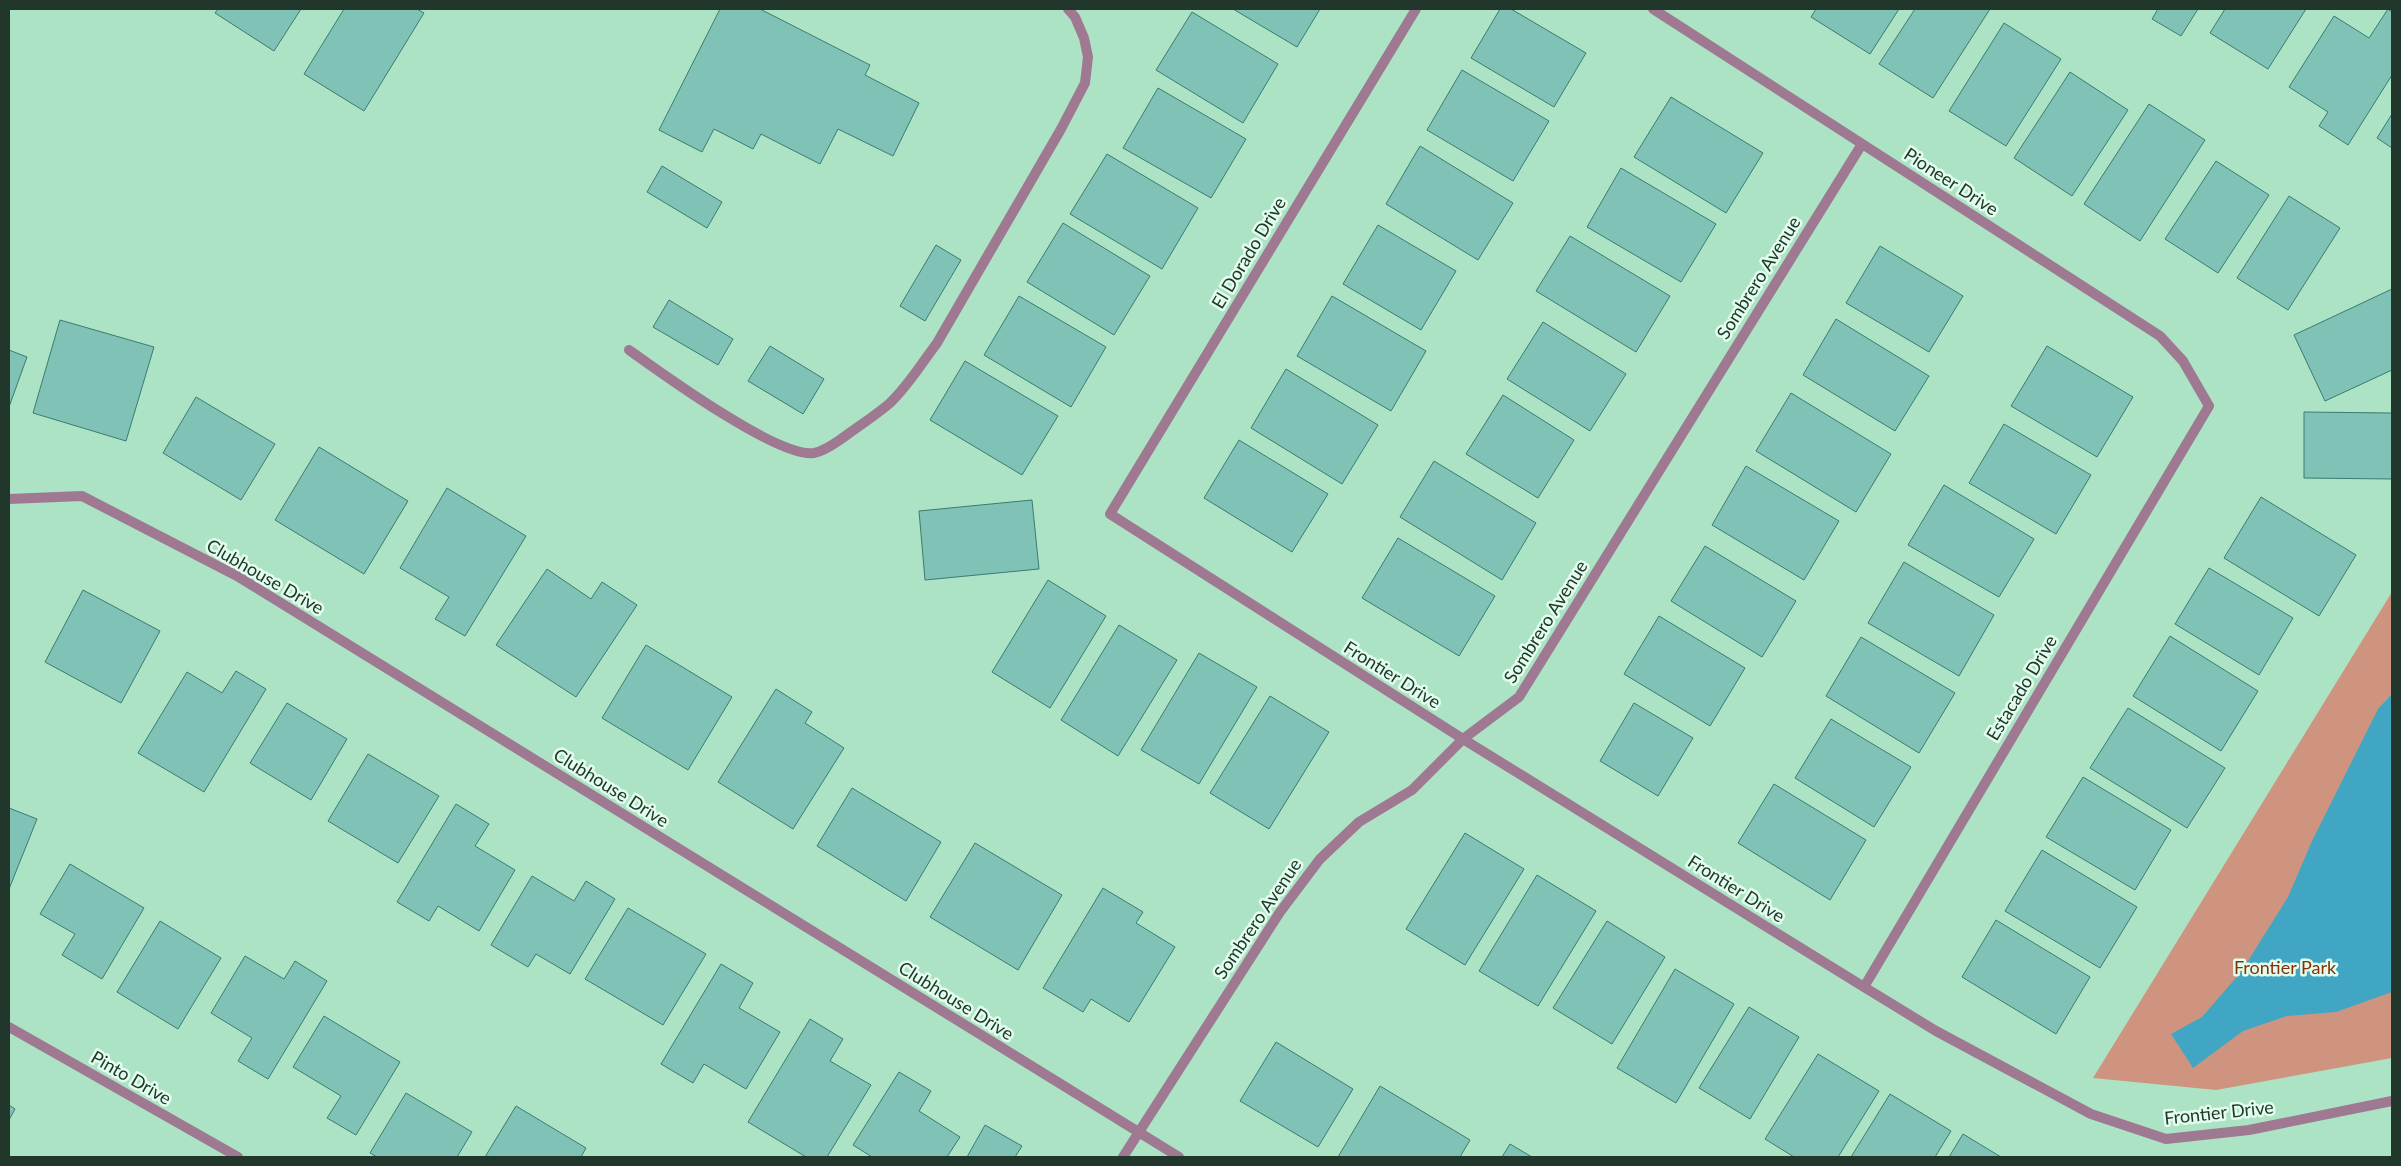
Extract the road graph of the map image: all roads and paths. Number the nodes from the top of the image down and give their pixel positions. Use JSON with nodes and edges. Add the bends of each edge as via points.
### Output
{"nodes":[{"id":1,"x":1068,"y":9,"type":"edge"},
{"id":2,"x":1416,"y":9,"type":"edge"},
{"id":3,"x":1652,"y":9,"type":"edge"},
{"id":4,"x":1862,"y":144,"type":"junction"},
{"id":5,"x":629,"y":350,"type":"dead end"},
{"id":6,"x":2208,"y":406,"type":"joint"},
{"id":7,"x":9,"y":499,"type":"edge"},
{"id":8,"x":1110,"y":514,"type":"joint"},
{"id":9,"x":1463,"y":739,"type":"junction"},
{"id":10,"x":1864,"y":987,"type":"junction"},
{"id":11,"x":9,"y":1027,"type":"edge"},
{"id":12,"x":2392,"y":1101,"type":"edge"},
{"id":13,"x":1139,"y":1132,"type":"junction"},
{"id":14,"x":238,"y":1157,"type":"edge"},
{"id":15,"x":1123,"y":1157,"type":"edge"},
{"id":16,"x":1179,"y":1157,"type":"edge"}],
"edges":[{"from":1,"to":5,"type":"street","via":[[1084,38],[1088,57],[1085,83],[937,343],[890,402],[876,413],[824,449],[813,453],[801,452],[776,444],[736,421]]},
{"from":2,"to":8,"type":"street","name":"El Dorado Drive"},
{"from":3,"to":4,"type":"street","name":"Pioneer Drive"},
{"from":4,"to":6,"type":"street","name":"Pioneer Drive","via":[[2160,336],[2183,361]]},
{"from":4,"to":9,"type":"street","name":"Sombrero Avenue","via":[[1519,697]]},
{"from":6,"to":10,"type":"street","name":"Estacado Drive"},
{"from":7,"to":13,"type":"street","name":"Clubhouse Drive","via":[[82,496],[237,576]]},
{"from":8,"to":9,"type":"street","name":"Frontier Drive"},
{"from":9,"to":10,"type":"street","name":"Frontier Drive"},
{"from":9,"to":13,"type":"street","name":"Sombrero Avenue","via":[[1412,790],[1359,822],[1320,859],[1280,912]]},
{"from":10,"to":12,"type":"street","name":"Frontier Drive","via":[[1936,1031],[2091,1114],[2166,1138],[2249,1130]]},
{"from":11,"to":14,"type":"street","name":"Pinto Drive"},
{"from":13,"to":15,"type":"street","name":"Sombrero Avenue"},
{"from":13,"to":16,"type":"street","name":"Clubhouse Drive"}]}
